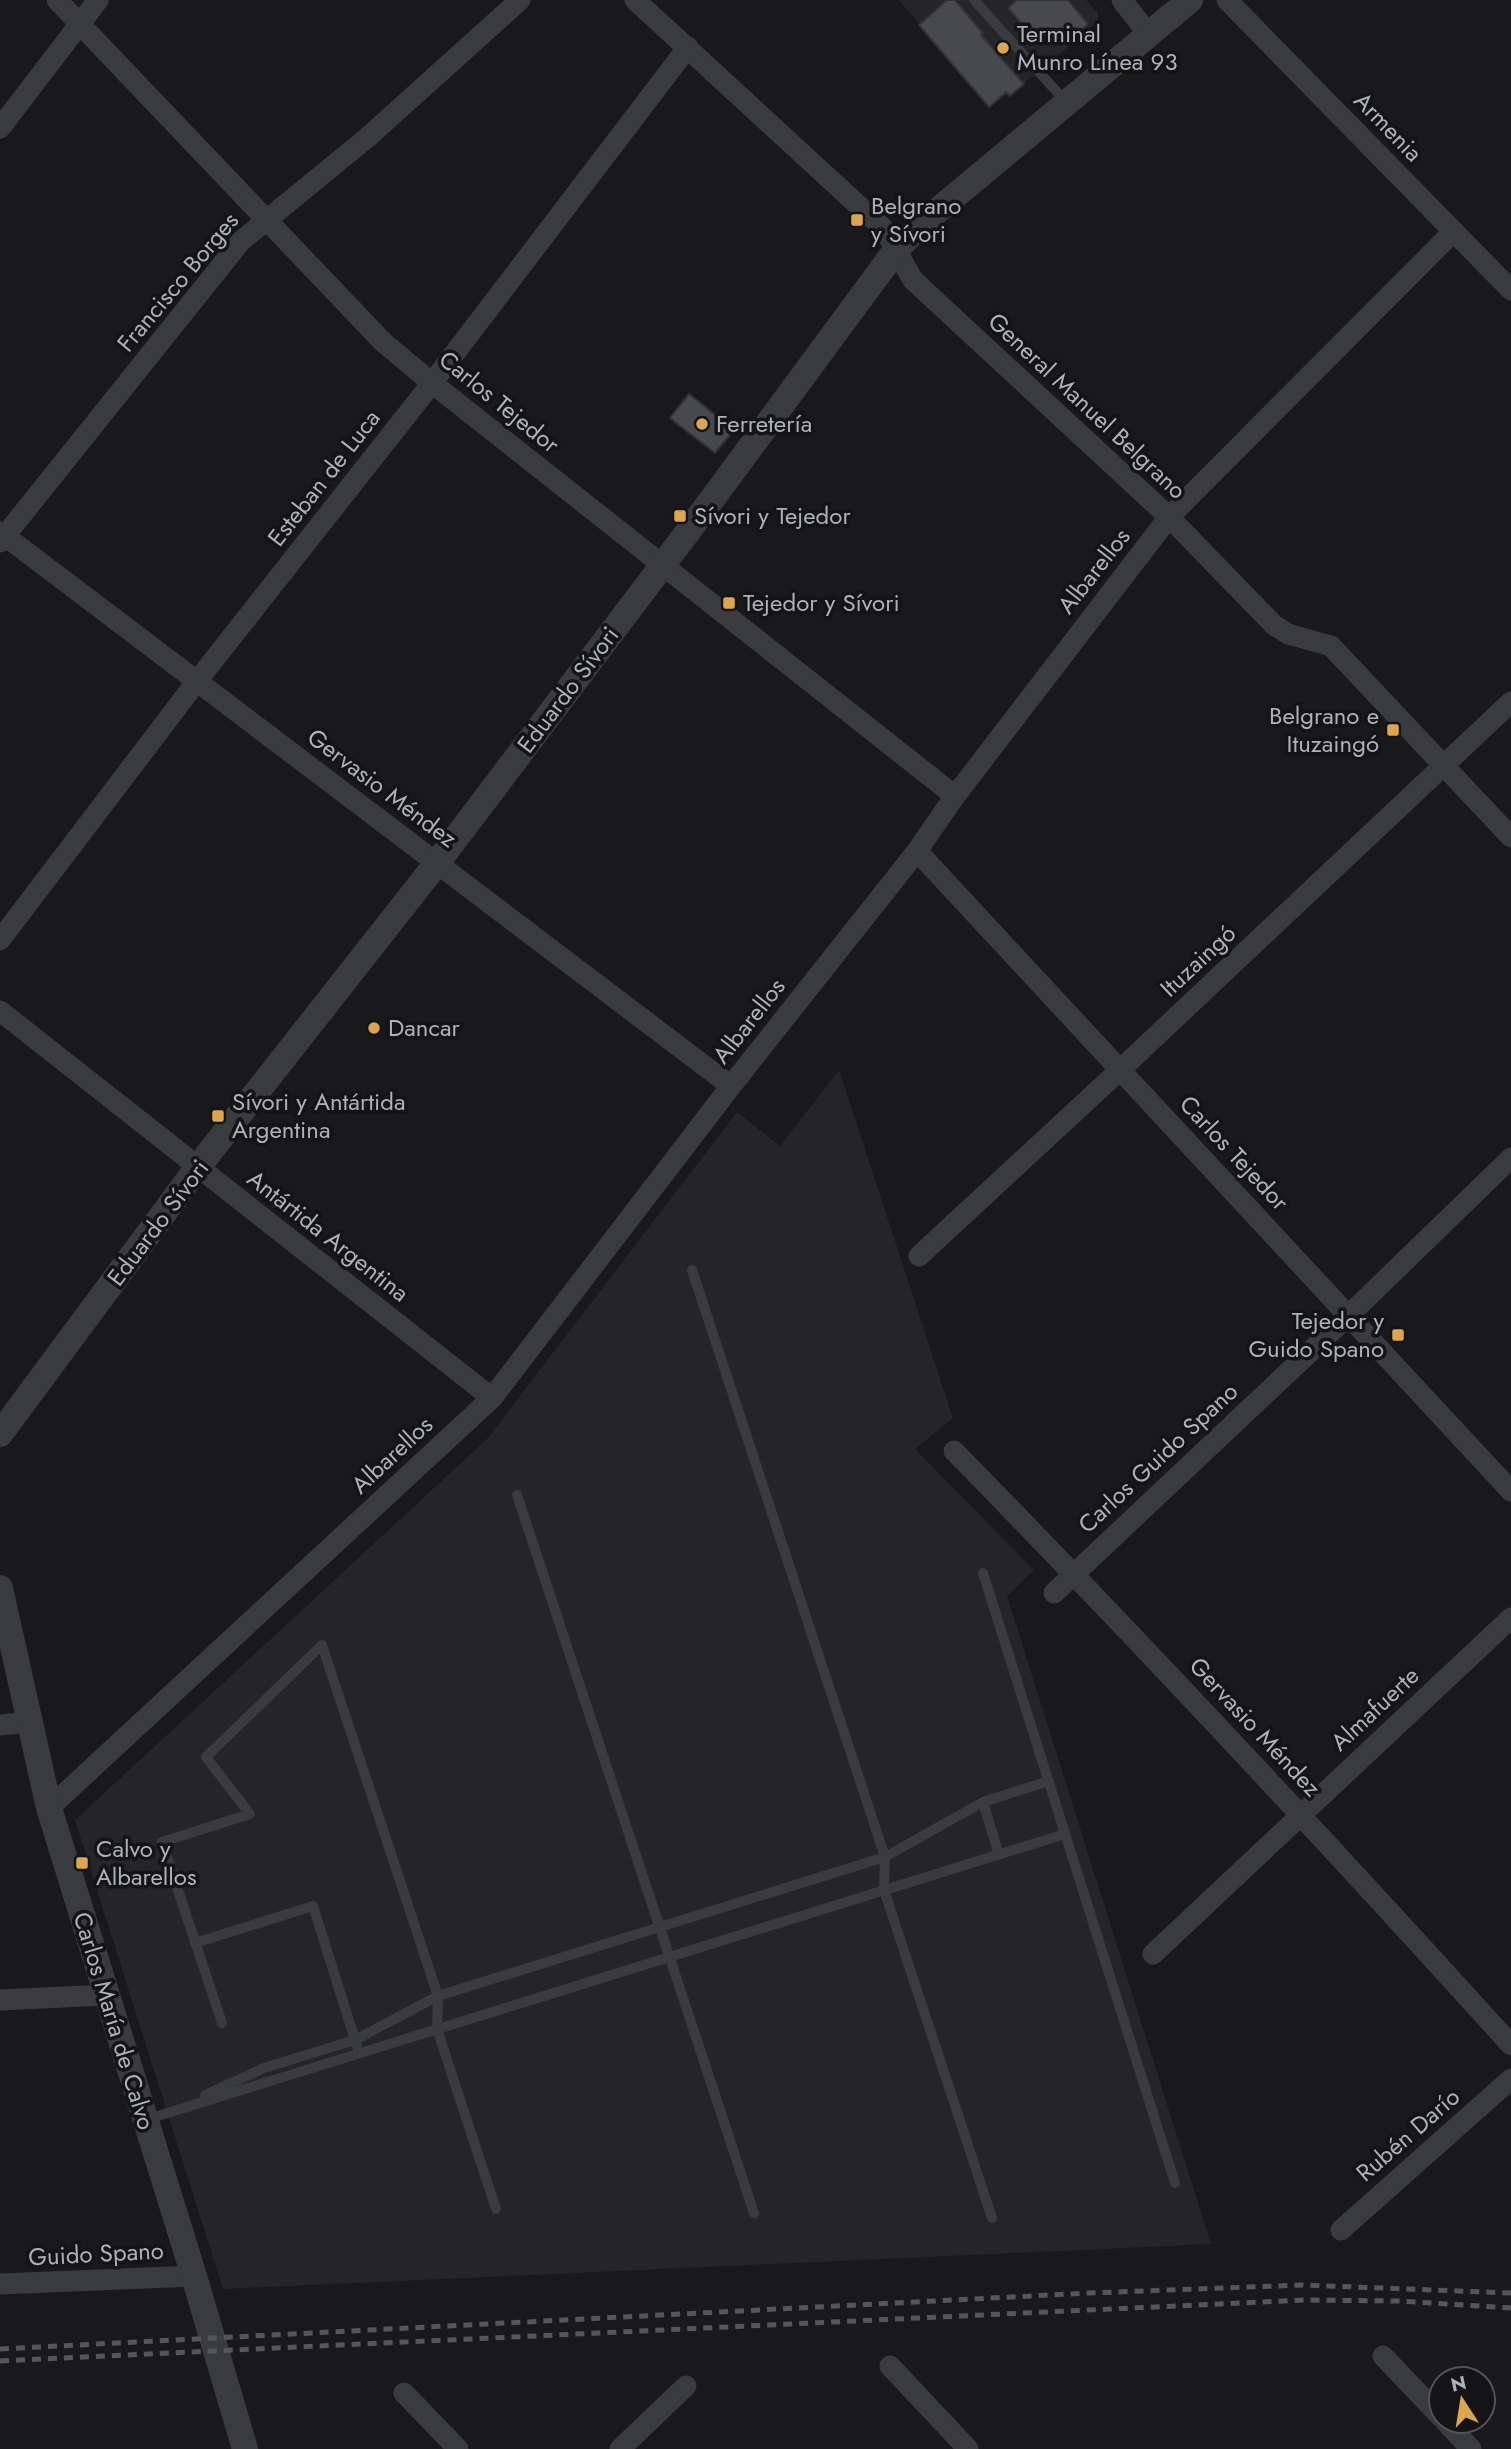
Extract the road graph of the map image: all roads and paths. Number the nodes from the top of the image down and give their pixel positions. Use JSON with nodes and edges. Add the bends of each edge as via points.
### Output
{"nodes":[{"id":1,"x":57,"y":0,"type":"edge"},
{"id":2,"x":98,"y":0,"type":"edge"},
{"id":3,"x":520,"y":0,"type":"edge"},
{"id":4,"x":635,"y":0,"type":"edge"},
{"id":5,"x":974,"y":0,"type":"edge"},
{"id":6,"x":1122,"y":0,"type":"edge"},
{"id":7,"x":1190,"y":0,"type":"edge"},
{"id":8,"x":1227,"y":0,"type":"edge"},
{"id":9,"x":80,"y":23,"type":"junction"},
{"id":10,"x":1149,"y":35,"type":"junction"},
{"id":11,"x":688,"y":47,"type":"junction"},
{"id":12,"x":1066,"y":102,"type":"junction"},
{"id":13,"x":0,"y":128,"type":"edge"},
{"id":14,"x":266,"y":221,"type":"junction"},
{"id":15,"x":1453,"y":232,"type":"junction"},
{"id":16,"x":896,"y":250,"type":"junction"},
{"id":17,"x":1511,"y":290,"type":"edge"},
{"id":18,"x":432,"y":383,"type":"junction"},
{"id":19,"x":1169,"y":517,"type":"junction"},
{"id":20,"x":2,"y":537,"type":"edge"},
{"id":21,"x":662,"y":565,"type":"junction"},
{"id":22,"x":197,"y":681,"type":"junction"},
{"id":23,"x":1511,"y":702,"type":"edge"},
{"id":24,"x":1443,"y":766,"type":"junction"},
{"id":25,"x":954,"y":796,"type":"junction"},
{"id":26,"x":1511,"y":837,"type":"edge"},
{"id":27,"x":917,"y":851,"type":"junction"},
{"id":28,"x":437,"y":863,"type":"junction"},
{"id":29,"x":0,"y":940,"type":"edge"},
{"id":30,"x":0,"y":1011,"type":"edge"},
{"id":31,"x":1121,"y":1070,"type":"junction"},
{"id":32,"x":731,"y":1086,"type":"junction"},
{"id":33,"x":1511,"y":1158,"type":"edge"},
{"id":34,"x":198,"y":1167,"type":"junction"},
{"id":35,"x":919,"y":1256,"type":"dead end"},
{"id":36,"x":692,"y":1270,"type":"dead end"},
{"id":37,"x":1349,"y":1315,"type":"junction"},
{"id":38,"x":492,"y":1398,"type":"junction"},
{"id":39,"x":0,"y":1434,"type":"edge"},
{"id":40,"x":954,"y":1451,"type":"dead end"},
{"id":41,"x":1511,"y":1491,"type":"edge"},
{"id":42,"x":517,"y":1495,"type":"dead end"},
{"id":43,"x":983,"y":1573,"type":"dead end"},
{"id":44,"x":1074,"y":1574,"type":"junction"},
{"id":45,"x":0,"y":1588,"type":"edge"},
{"id":46,"x":1054,"y":1592,"type":"dead end"},
{"id":47,"x":1511,"y":1618,"type":"edge"},
{"id":48,"x":30,"y":1723,"type":"junction"},
{"id":49,"x":0,"y":1725,"type":"edge"},
{"id":50,"x":1049,"y":1781,"type":"junction"},
{"id":51,"x":983,"y":1802,"type":"junction"},
{"id":52,"x":49,"y":1808,"type":"junction"},
{"id":53,"x":1302,"y":1814,"type":"junction"},
{"id":54,"x":1065,"y":1834,"type":"junction"},
{"id":55,"x":999,"y":1854,"type":"junction"},
{"id":56,"x":886,"y":1857,"type":"junction"},
{"id":57,"x":884,"y":1890,"type":"junction"},
{"id":58,"x":659,"y":1928,"type":"junction"},
{"id":59,"x":195,"y":1943,"type":"junction"},
{"id":60,"x":1153,"y":1954,"type":"dead end"},
{"id":61,"x":670,"y":1957,"type":"junction"},
{"id":62,"x":106,"y":1995,"type":"junction"},
{"id":63,"x":438,"y":1996,"type":"junction"},
{"id":64,"x":0,"y":2000,"type":"edge"},
{"id":65,"x":222,"y":2023,"type":"dead end"},
{"id":66,"x":437,"y":2029,"type":"junction"},
{"id":67,"x":355,"y":2040,"type":"junction"},
{"id":68,"x":1511,"y":2045,"type":"edge"},
{"id":69,"x":359,"y":2053,"type":"junction"},
{"id":70,"x":1511,"y":2079,"type":"edge"},
{"id":71,"x":156,"y":2116,"type":"junction"},
{"id":72,"x":1175,"y":2183,"type":"dead end"},
{"id":73,"x":496,"y":2208,"type":"dead end"},
{"id":74,"x":754,"y":2213,"type":"dead end"},
{"id":75,"x":992,"y":2218,"type":"dead end"},
{"id":76,"x":1340,"y":2230,"type":"dead end"},
{"id":77,"x":194,"y":2276,"type":"junction"},
{"id":78,"x":0,"y":2284,"type":"edge"},
{"id":79,"x":1382,"y":2356,"type":"dead end"},
{"id":80,"x":890,"y":2366,"type":"dead end"},
{"id":81,"x":686,"y":2386,"type":"dead end"},
{"id":82,"x":404,"y":2393,"type":"dead end"},
{"id":83,"x":1427,"y":2402,"type":"edge"},
{"id":84,"x":1458,"y":2435,"type":"edge"},
{"id":85,"x":245,"y":2449,"type":"edge"},
{"id":86,"x":458,"y":2449,"type":"edge"},
{"id":87,"x":620,"y":2449,"type":"edge"},
{"id":88,"x":968,"y":2449,"type":"edge"},
{"id":89,"x":1471,"y":2449,"type":"edge"}],
"edges":[{"from":1,"to":9,"type":"street","name":"Carlos Tejedor"},
{"from":2,"to":9,"type":"street"},
{"from":3,"to":14,"type":"street","name":"Francisco Borges","via":[[368,137]]},
{"from":4,"to":11,"type":"street","name":"General Manuel Belgrano"},
{"from":5,"to":12,"type":"lane"},
{"from":6,"to":10,"type":"street"},
{"from":7,"to":10,"type":"street","name":"Eduardo Sívori"},
{"from":8,"to":15,"type":"street","name":"Armenia"},
{"from":9,"to":13,"type":"street"},
{"from":9,"to":14,"type":"street","name":"Carlos Tejedor"},
{"from":10,"to":12,"type":"street","name":"Eduardo Sívori"},
{"from":11,"to":16,"type":"street","name":"General Manuel Belgrano","via":[[884,229]]},
{"from":11,"to":18,"type":"street","name":"Esteban de Luca"},
{"from":12,"to":16,"type":"street","name":"Eduardo Sívori"},
{"from":14,"to":18,"type":"street","name":"Carlos Tejedor","via":[[383,342]]},
{"from":14,"to":20,"type":"street","name":"Francisco Borges","via":[[241,242]]},
{"from":15,"to":17,"type":"street","name":"Armenia"},
{"from":15,"to":19,"type":"street","name":"Albarellos"},
{"from":16,"to":19,"type":"street","name":"General Manuel Belgrano","via":[[913,280]]},
{"from":16,"to":21,"type":"street","name":"Eduardo Sívori"},
{"from":18,"to":21,"type":"street","name":"Carlos Tejedor"},
{"from":18,"to":22,"type":"street","name":"Esteban de Luca"},
{"from":19,"to":24,"type":"street","name":"General Manuel Belgrano","via":[[1274,625],[1288,634],[1331,646]]},
{"from":19,"to":25,"type":"street","name":"Albarellos"},
{"from":20,"to":22,"type":"street","name":"Gervasio Méndez"},
{"from":21,"to":25,"type":"street","name":"Carlos Tejedor"},
{"from":21,"to":28,"type":"street","name":"Eduardo Sívori"},
{"from":22,"to":28,"type":"street","name":"Gervasio Méndez"},
{"from":22,"to":29,"type":"street","name":"Esteban de Luca"},
{"from":23,"to":24,"type":"street","name":"Ituzaingó"},
{"from":24,"to":26,"type":"street","name":"General Manuel Belgrano"},
{"from":24,"to":31,"type":"street","name":"Ituzaingó"},
{"from":25,"to":27,"type":"street","name":"Albarellos"},
{"from":27,"to":31,"type":"street","name":"Carlos Tejedor"},
{"from":27,"to":32,"type":"street","name":"Albarellos"},
{"from":28,"to":32,"type":"street","name":"Gervasio Méndez"},
{"from":28,"to":34,"type":"street","name":"Eduardo Sívori"},
{"from":30,"to":34,"type":"street","name":"Antártida Argentina"},
{"from":31,"to":35,"type":"street","name":"Ituzaingó"},
{"from":31,"to":37,"type":"street","name":"Carlos Tejedor"},
{"from":32,"to":38,"type":"street","name":"Albarellos"},
{"from":33,"to":37,"type":"street","name":"Carlos Guido Spano"},
{"from":34,"to":38,"type":"street","name":"Antártida Argentina"},
{"from":34,"to":39,"type":"street","name":"Eduardo Sívori"},
{"from":36,"to":56,"type":"lane"},
{"from":37,"to":41,"type":"street","name":"Carlos Tejedor"},
{"from":37,"to":44,"type":"street","name":"Carlos Guido Spano"},
{"from":38,"to":52,"type":"street","name":"Albarellos"},
{"from":40,"to":44,"type":"street","name":"Gervasio Méndez"},
{"from":42,"to":58,"type":"lane"},
{"from":43,"to":50,"type":"lane"},
{"from":44,"to":46,"type":"street","name":"Carlos Guido Spano"},
{"from":44,"to":53,"type":"street","name":"Gervasio Méndez"},
{"from":45,"to":48,"type":"street","name":"Carlos María de Calvo"},
{"from":47,"to":53,"type":"street","name":"Almafuerte"},
{"from":48,"to":49,"type":"street"},
{"from":48,"to":52,"type":"street","name":"Carlos María de Calvo"},
{"from":50,"to":51,"type":"lane"},
{"from":50,"to":54,"type":"lane"},
{"from":51,"to":55,"type":"lane"},
{"from":51,"to":56,"type":"lane"},
{"from":52,"to":62,"type":"street","name":"Carlos María de Calvo"},
{"from":53,"to":60,"type":"street","name":"Almafuerte"},
{"from":53,"to":68,"type":"street","name":"Gervasio Méndez"},
{"from":54,"to":55,"type":"lane"},
{"from":54,"to":72,"type":"lane"},
{"from":55,"to":57,"type":"lane"},
{"from":56,"to":57,"type":"lane"},
{"from":56,"to":58,"type":"lane"},
{"from":57,"to":61,"type":"lane"},
{"from":57,"to":75,"type":"lane"},
{"from":58,"to":61,"type":"lane"},
{"from":58,"to":63,"type":"lane"},
{"from":59,"to":63,"type":"lane","via":[[162,1842],[250,1814],[206,1757],[322,1645]]},
{"from":59,"to":65,"type":"lane"},
{"from":59,"to":67,"type":"lane","via":[[313,1906]]},
{"from":61,"to":66,"type":"lane"},
{"from":61,"to":74,"type":"lane"},
{"from":62,"to":64,"type":"street"},
{"from":62,"to":71,"type":"street","name":"Carlos María de Calvo"},
{"from":63,"to":66,"type":"lane"},
{"from":63,"to":67,"type":"lane"},
{"from":66,"to":69,"type":"lane"},
{"from":66,"to":73,"type":"lane"},
{"from":67,"to":69,"type":"lane"},
{"from":67,"to":71,"type":"lane","via":[[264,2068]]},
{"from":69,"to":71,"type":"lane"},
{"from":70,"to":76,"type":"street","name":"Rubén Darío"},
{"from":71,"to":77,"type":"street","name":"Carlos María de Calvo"},
{"from":77,"to":78,"type":"street","name":"Guido Spano"},
{"from":77,"to":85,"type":"street","name":"Carlos María de Calvo"},
{"from":79,"to":83,"type":"street"},
{"from":80,"to":88,"type":"street"},
{"from":81,"to":87,"type":"street"},
{"from":82,"to":86,"type":"street"},
{"from":84,"to":89,"type":"street"}]}
